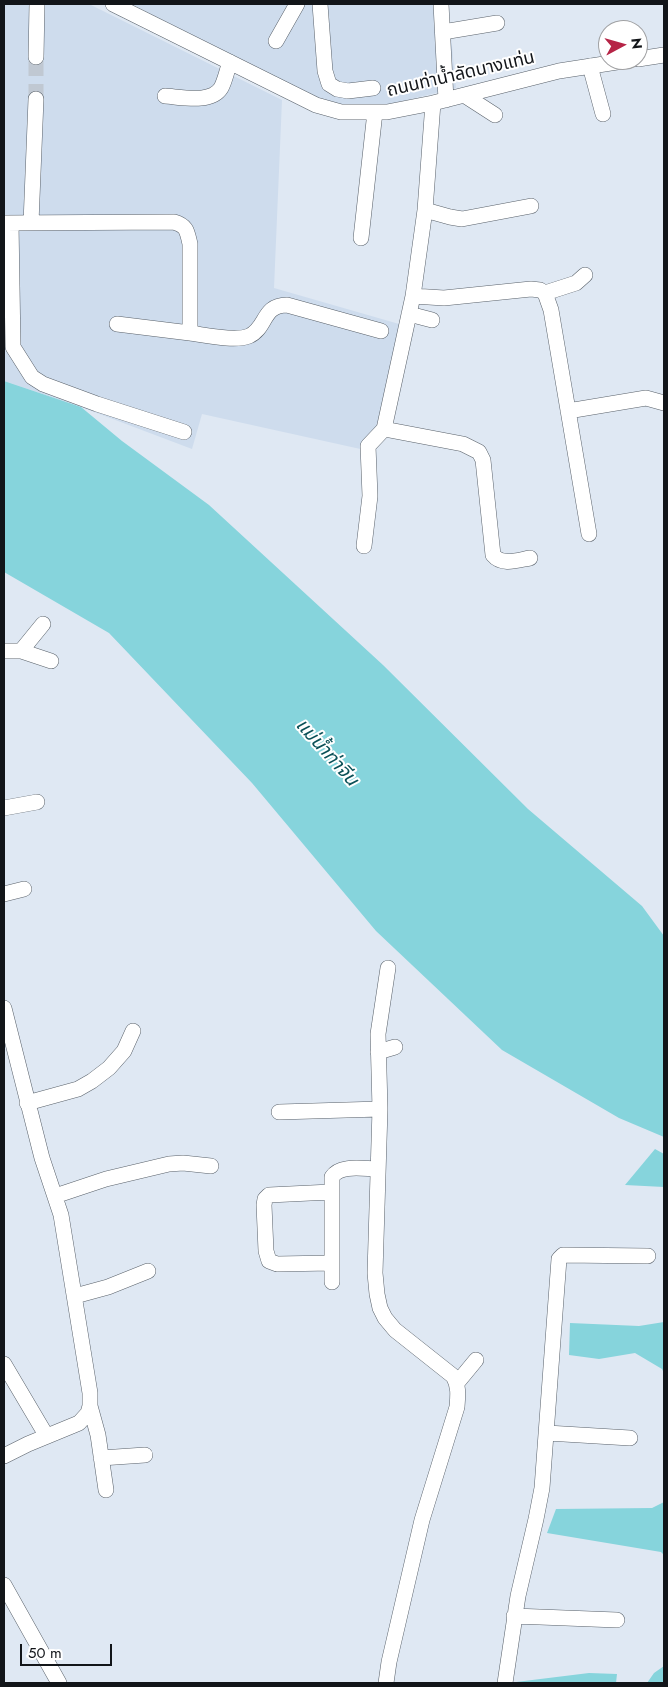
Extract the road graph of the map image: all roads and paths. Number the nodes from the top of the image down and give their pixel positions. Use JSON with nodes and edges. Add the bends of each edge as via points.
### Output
{"nodes":[{"id":1,"x":37,"y":4,"type":"edge"},
{"id":2,"x":114,"y":4,"type":"edge"},
{"id":3,"x":297,"y":4,"type":"edge"},
{"id":4,"x":320,"y":4,"type":"edge"},
{"id":5,"x":441,"y":4,"type":"edge"},
{"id":6,"x":497,"y":23,"type":"dead end"},
{"id":7,"x":443,"y":32,"type":"junction"},
{"id":8,"x":276,"y":41,"type":"dead end"},
{"id":9,"x":664,"y":55,"type":"edge"},
{"id":10,"x":36,"y":57,"type":"tunnel mouth"},
{"id":11,"x":648,"y":57,"type":"edge"},
{"id":12,"x":230,"y":62,"type":"junction"},
{"id":13,"x":598,"y":65,"type":"edge"},
{"id":14,"x":590,"y":66,"type":"junction"},
{"id":15,"x":373,"y":88,"type":"dead end"},
{"id":16,"x":464,"y":95,"type":"junction"},
{"id":17,"x":165,"y":96,"type":"dead end"},
{"id":18,"x":36,"y":99,"type":"tunnel mouth"},
{"id":19,"x":440,"y":102,"type":"junction"},
{"id":20,"x":375,"y":112,"type":"junction"},
{"id":21,"x":603,"y":114,"type":"dead end"},
{"id":22,"x":495,"y":115,"type":"dead end"},
{"id":23,"x":531,"y":206,"type":"dead end"},
{"id":24,"x":424,"y":210,"type":"junction"},
{"id":25,"x":7,"y":223,"type":"edge"},
{"id":26,"x":31,"y":223,"type":"junction"},
{"id":27,"x":361,"y":238,"type":"dead end"},
{"id":28,"x":585,"y":275,"type":"dead end"},
{"id":29,"x":545,"y":293,"type":"junction"},
{"id":30,"x":413,"y":296,"type":"junction"},
{"id":31,"x":409,"y":314,"type":"junction"},
{"id":32,"x":432,"y":320,"type":"dead end"},
{"id":33,"x":117,"y":324,"type":"dead end"},
{"id":34,"x":381,"y":330,"type":"dead end"},
{"id":35,"x":190,"y":332,"type":"junction"},
{"id":36,"x":8,"y":349,"type":"edge"},
{"id":37,"x":664,"y":403,"type":"edge"},
{"id":38,"x":568,"y":411,"type":"junction"},
{"id":39,"x":384,"y":429,"type":"junction"},
{"id":40,"x":184,"y":432,"type":"dead end"},
{"id":41,"x":589,"y":534,"type":"dead end"},
{"id":42,"x":364,"y":546,"type":"dead end"},
{"id":43,"x":530,"y":558,"type":"dead end"},
{"id":44,"x":43,"y":624,"type":"dead end"},
{"id":45,"x":4,"y":650,"type":"edge"},
{"id":46,"x":21,"y":651,"type":"junction"},
{"id":47,"x":51,"y":661,"type":"dead end"},
{"id":48,"x":37,"y":802,"type":"dead end"},
{"id":49,"x":4,"y":808,"type":"edge"},
{"id":50,"x":24,"y":889,"type":"dead end"},
{"id":51,"x":4,"y":894,"type":"edge"},
{"id":52,"x":388,"y":968,"type":"dead end"},
{"id":53,"x":4,"y":1008,"type":"edge"},
{"id":54,"x":133,"y":1031,"type":"dead end"},
{"id":55,"x":395,"y":1047,"type":"dead end"},
{"id":56,"x":378,"y":1052,"type":"junction"},
{"id":57,"x":27,"y":1103,"type":"junction"},
{"id":58,"x":380,"y":1109,"type":"junction"},
{"id":59,"x":279,"y":1112,"type":"dead end"},
{"id":60,"x":211,"y":1166,"type":"dead end"},
{"id":61,"x":378,"y":1168,"type":"junction"},
{"id":62,"x":331,"y":1192,"type":"junction"},
{"id":63,"x":55,"y":1196,"type":"junction"},
{"id":64,"x":648,"y":1256,"type":"dead end"},
{"id":65,"x":331,"y":1263,"type":"junction"},
{"id":66,"x":148,"y":1271,"type":"dead end"},
{"id":67,"x":332,"y":1282,"type":"dead end"},
{"id":68,"x":74,"y":1296,"type":"junction"},
{"id":69,"x":476,"y":1360,"type":"dead end"},
{"id":70,"x":4,"y":1364,"type":"edge"},
{"id":71,"x":457,"y":1383,"type":"junction"},
{"id":72,"x":90,"y":1406,"type":"junction"},
{"id":73,"x":547,"y":1433,"type":"junction"},
{"id":74,"x":46,"y":1435,"type":"junction"},
{"id":75,"x":630,"y":1438,"type":"dead end"},
{"id":76,"x":145,"y":1455,"type":"dead end"},
{"id":77,"x":4,"y":1456,"type":"edge"},
{"id":78,"x":101,"y":1458,"type":"junction"},
{"id":79,"x":106,"y":1490,"type":"dead end"},
{"id":80,"x":4,"y":1585,"type":"edge"},
{"id":81,"x":514,"y":1616,"type":"junction"},
{"id":82,"x":617,"y":1620,"type":"dead end"},
{"id":83,"x":59,"y":1683,"type":"edge"},
{"id":84,"x":386,"y":1683,"type":"edge"},
{"id":85,"x":505,"y":1683,"type":"edge"}],
"edges":[{"from":1,"to":10,"type":"street"},
{"from":2,"to":12,"type":"street","name":"ถนนท่าน้ำลัดนางแท่น"},
{"from":3,"to":8,"type":"street"},
{"from":4,"to":15,"type":"street","via":[[325,71],[329,84],[348,91]]},
{"from":5,"to":7,"type":"street"},
{"from":6,"to":7,"type":"street"},
{"from":7,"to":19,"type":"street"},
{"from":9,"to":11,"type":"street"},
{"from":12,"to":17,"type":"street","via":[[216,94],[205,98]]},
{"from":12,"to":20,"type":"street","name":"ถนนท่าน้ำลัดนางแท่น","via":[[316,105],[341,112]]},
{"from":13,"to":14,"type":"street","name":"ถนนท่าน้ำลัดนางแท่น"},
{"from":14,"to":16,"type":"street","name":"ถนนท่าน้ำลัดนางแท่น"},
{"from":14,"to":21,"type":"street"},
{"from":16,"to":19,"type":"street","name":"ถนนท่าน้ำลัดนางแท่น"},
{"from":16,"to":22,"type":"street"},
{"from":18,"to":26,"type":"street"},
{"from":19,"to":20,"type":"street","name":"ถนนท่าน้ำลัดนางแท่น"},
{"from":19,"to":24,"type":"street"},
{"from":20,"to":27,"type":"street"},
{"from":23,"to":24,"type":"street","via":[[462,219]]},
{"from":24,"to":30,"type":"street"},
{"from":25,"to":26,"type":"street"},
{"from":25,"to":36,"type":"street"},
{"from":26,"to":35,"type":"street","via":[[174,222],[182,225],[190,244]]},
{"from":28,"to":29,"type":"street","via":[[576,283]]},
{"from":29,"to":30,"type":"street","via":[[531,289],[444,298]]},
{"from":29,"to":38,"type":"street","via":[[551,310]]},
{"from":30,"to":31,"type":"street"},
{"from":31,"to":32,"type":"street"},
{"from":31,"to":39,"type":"street"},
{"from":33,"to":35,"type":"street"},
{"from":34,"to":35,"type":"street","via":[[278,305],[271,309],[251,336],[231,338]]},
{"from":36,"to":40,"type":"street","via":[[32,378],[43,384]]},
{"from":37,"to":38,"type":"street","via":[[646,398]]},
{"from":38,"to":41,"type":"street"},
{"from":39,"to":42,"type":"street","via":[[368,446],[370,496]]},
{"from":39,"to":43,"type":"street","via":[[462,444],[479,452],[483,460],[493,555],[502,562]]},
{"from":44,"to":46,"type":"street"},
{"from":45,"to":46,"type":"street"},
{"from":46,"to":47,"type":"street"},
{"from":48,"to":49,"type":"street"},
{"from":50,"to":51,"type":"street"},
{"from":52,"to":56,"type":"street","via":[[380,1012]]},
{"from":53,"to":57,"type":"street"},
{"from":54,"to":57,"type":"street","via":[[124,1051],[92,1081],[78,1089]]},
{"from":55,"to":56,"type":"street"},
{"from":56,"to":58,"type":"street"},
{"from":57,"to":63,"type":"street"},
{"from":58,"to":59,"type":"street"},
{"from":58,"to":61,"type":"street"},
{"from":60,"to":63,"type":"street","via":[[169,1164],[106,1179]]},
{"from":61,"to":62,"type":"street","via":[[335,1172]]},
{"from":61,"to":71,"type":"street","via":[[376,1273],[380,1308],[396,1330],[453,1376]]},
{"from":62,"to":65,"type":"street"},
{"from":62,"to":65,"type":"street","via":[[269,1195],[264,1205],[269,1261],[277,1264]]},
{"from":63,"to":68,"type":"street"},
{"from":64,"to":73,"type":"street","via":[[563,1255],[559,1259]]},
{"from":65,"to":67,"type":"street"},
{"from":66,"to":68,"type":"street"},
{"from":68,"to":72,"type":"street"},
{"from":69,"to":71,"type":"street"},
{"from":70,"to":74,"type":"street"},
{"from":71,"to":84,"type":"street","via":[[457,1407],[422,1520]]},
{"from":72,"to":74,"type":"street","via":[[78,1423]]},
{"from":72,"to":78,"type":"street"},
{"from":73,"to":75,"type":"street"},
{"from":73,"to":81,"type":"street","via":[[538,1512]]},
{"from":74,"to":77,"type":"street"},
{"from":76,"to":78,"type":"street"},
{"from":78,"to":79,"type":"street"},
{"from":80,"to":83,"type":"street"},
{"from":81,"to":82,"type":"street"},
{"from":81,"to":85,"type":"street"}]}
